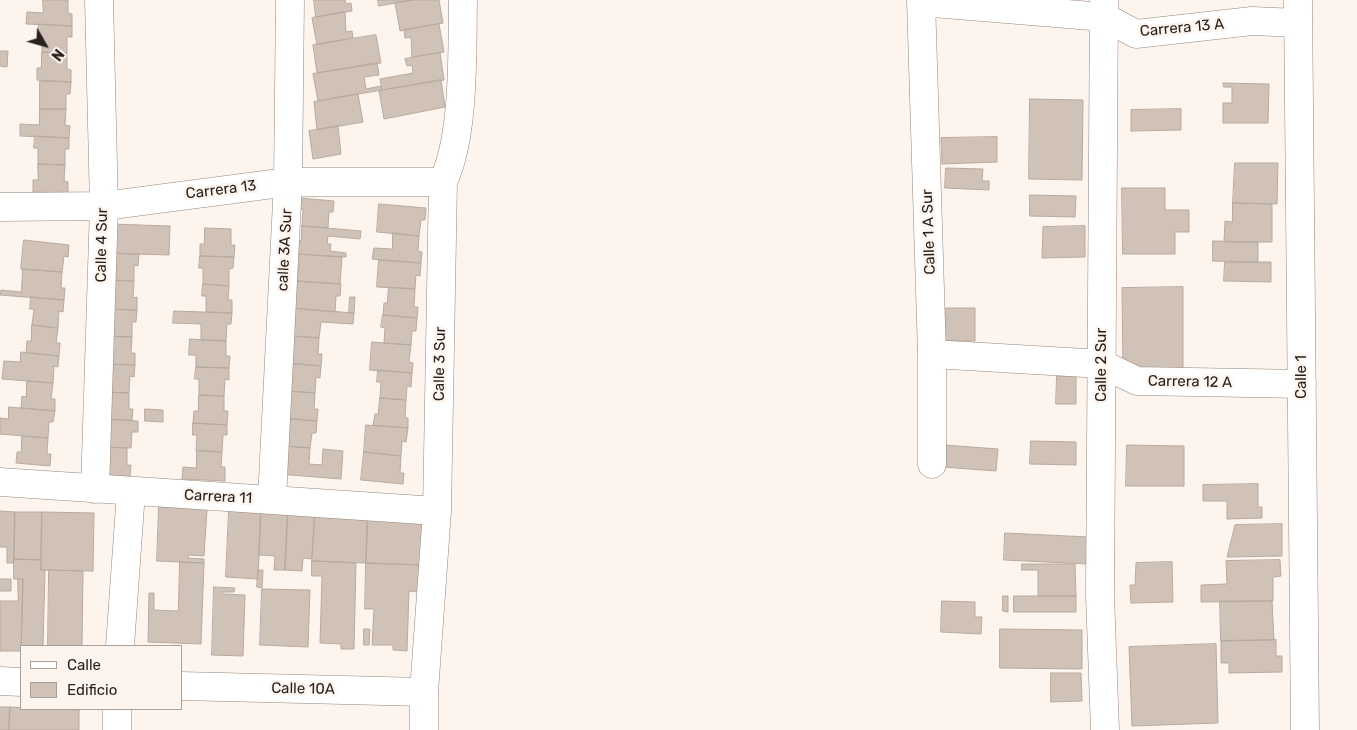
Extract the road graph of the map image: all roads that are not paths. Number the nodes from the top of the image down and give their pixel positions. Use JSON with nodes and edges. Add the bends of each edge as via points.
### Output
{"nodes":[{"id":1,"x":99,"y":0,"type":"edge"},
{"id":2,"x":290,"y":0,"type":"edge"},
{"id":3,"x":463,"y":0,"type":"edge"},
{"id":4,"x":921,"y":1,"type":"edge"},
{"id":5,"x":1104,"y":8,"type":"edge"},
{"id":6,"x":1298,"y":12,"type":"edge"},
{"id":7,"x":288,"y":182,"type":"junction"},
{"id":8,"x":443,"y":182,"type":"junction"},
{"id":9,"x":104,"y":206,"type":"junction"},
{"id":10,"x":0,"y":207,"type":"edge"},
{"id":11,"x":932,"y":354,"type":"junction"},
{"id":12,"x":1102,"y":364,"type":"junction"},
{"id":13,"x":1302,"y":384,"type":"junction"},
{"id":14,"x":932,"y":464,"type":"dead end"},
{"id":15,"x":0,"y":482,"type":"edge"},
{"id":16,"x":95,"y":489,"type":"junction"},
{"id":17,"x":131,"y":492,"type":"junction"},
{"id":18,"x":272,"y":499,"type":"junction"},
{"id":19,"x":437,"y":511,"type":"junction"},
{"id":20,"x":120,"y":645,"type":"edge"},
{"id":21,"x":0,"y":681,"type":"edge"},
{"id":22,"x":20,"y":682,"type":"edge"},
{"id":23,"x":182,"y":686,"type":"edge"},
{"id":24,"x":424,"y":692,"type":"junction"},
{"id":25,"x":117,"y":710,"type":"edge"},
{"id":26,"x":117,"y":730,"type":"edge"},
{"id":27,"x":424,"y":730,"type":"edge"},
{"id":28,"x":1105,"y":730,"type":"edge"},
{"id":29,"x":1305,"y":730,"type":"edge"}],
"edges":[{"from":1,"to":9,"type":"street","name":"Calle 4 Sur"},
{"from":2,"to":7,"type":"street","name":"calle 3A Sur"},
{"from":3,"to":8,"type":"street","name":"Calle 3 Sur","via":[[462,74],[452,162]]},
{"from":4,"to":5,"type":"street","name":"Carrera 13 A"},
{"from":4,"to":11,"type":"street","name":"Calle 1 A Sur"},
{"from":5,"to":6,"type":"street","name":"Carrera 13 A","via":[[1136,34],[1252,21]]},
{"from":5,"to":12,"type":"street","name":"Calle 2 Sur"},
{"from":6,"to":13,"type":"street","name":"Calle 1"},
{"from":7,"to":8,"type":"street","name":"Carrera 13"},
{"from":7,"to":9,"type":"street","name":"Carrera 13"},
{"from":7,"to":18,"type":"street","name":"calle 3A Sur"},
{"from":8,"to":19,"type":"street","name":"Calle 3 Sur"},
{"from":9,"to":10,"type":"street","name":"Carrera 13"},
{"from":9,"to":16,"type":"street","name":"Calle 4 Sur"},
{"from":11,"to":12,"type":"street","name":"Carrera 12 A"},
{"from":11,"to":14,"type":"street","name":"Calle 1 A Sur"},
{"from":12,"to":13,"type":"street","name":"Carrera 12 A","via":[[1137,382]]},
{"from":12,"to":28,"type":"street","name":"Calle 2 Sur","via":[[1100,596]]},
{"from":13,"to":29,"type":"street","name":"Calle 1"},
{"from":15,"to":16,"type":"street","name":"Carrera 11"},
{"from":16,"to":17,"type":"street","name":"Carrera 11"},
{"from":17,"to":18,"type":"street","name":"Carrera 11"},
{"from":17,"to":20,"type":"street"},
{"from":18,"to":19,"type":"street","name":"Carrera 11"},
{"from":19,"to":24,"type":"street","name":"Calle 3 Sur"},
{"from":21,"to":22,"type":"street"},
{"from":23,"to":24,"type":"street","name":"Calle 10A"},
{"from":24,"to":27,"type":"street","name":"Calle 3 Sur"},
{"from":25,"to":26,"type":"street"}]}
